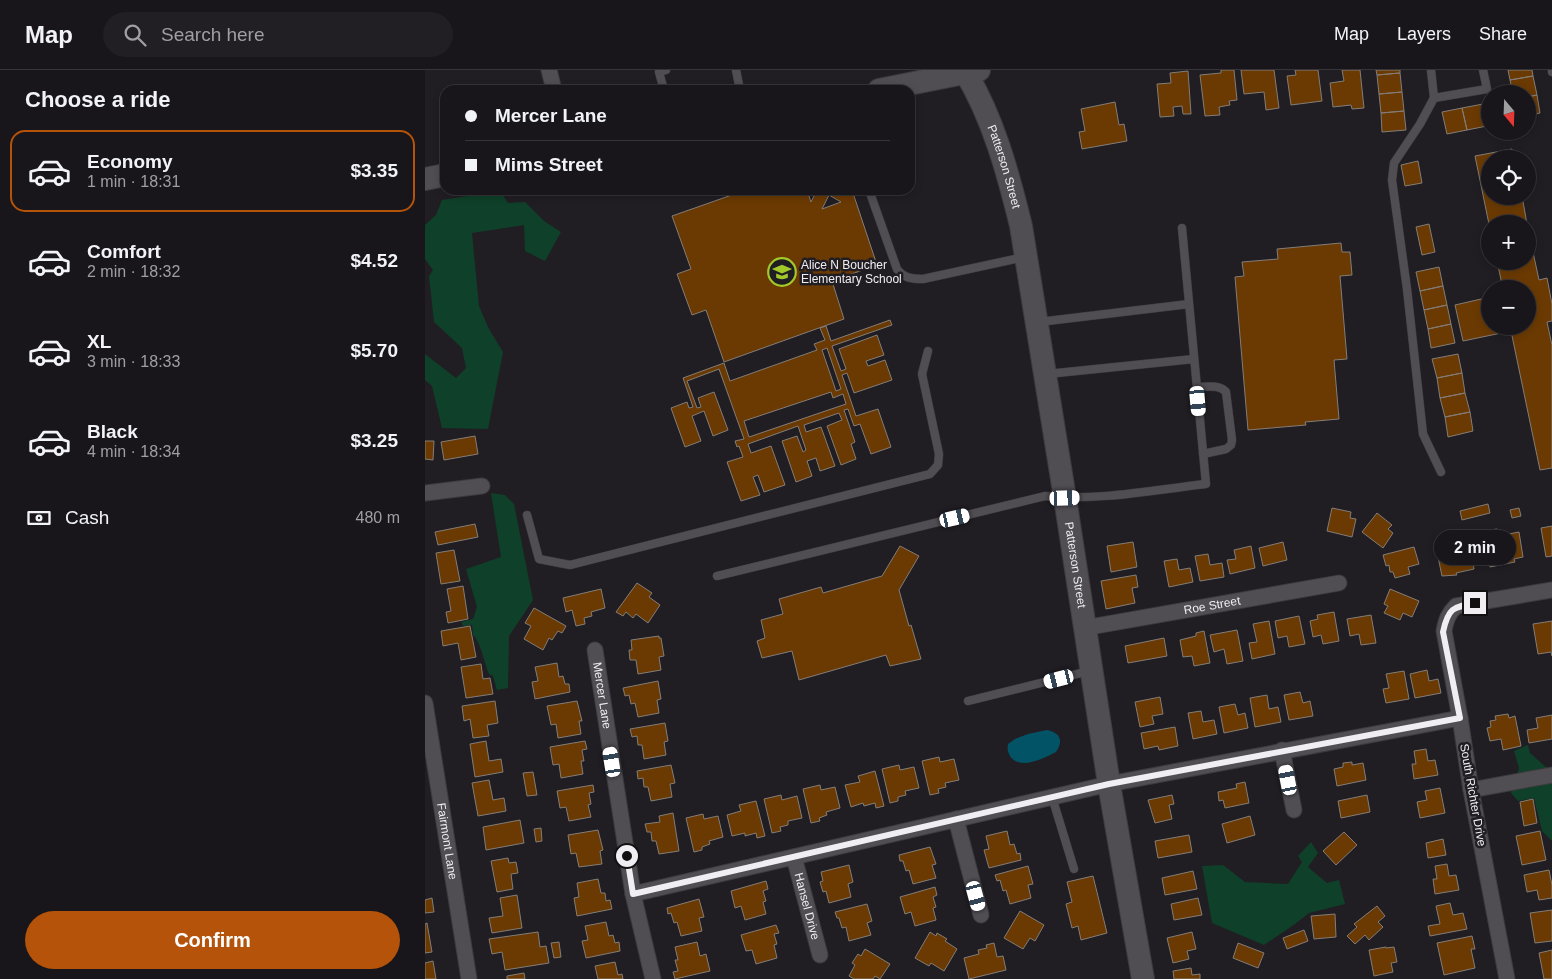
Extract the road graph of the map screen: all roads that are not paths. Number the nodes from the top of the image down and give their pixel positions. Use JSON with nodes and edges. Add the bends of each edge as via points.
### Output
{"nodes":[{"id":1,"x":549,"y":70,"type":"edge"},
{"id":2,"x":736,"y":70,"type":"edge"},
{"id":3,"x":1431,"y":70,"type":"edge"},
{"id":4,"x":1483,"y":70,"type":"edge"},
{"id":5,"x":661,"y":71,"type":"edge"},
{"id":6,"x":970,"y":71,"type":"edge"},
{"id":7,"x":553,"y":85,"type":"edge"},
{"id":8,"x":663,"y":85,"type":"edge"},
{"id":9,"x":739,"y":85,"type":"edge"},
{"id":10,"x":903,"y":85,"type":"edge"},
{"id":11,"x":1434,"y":98,"type":"junction"},
{"id":12,"x":440,"y":176,"type":"edge"},
{"id":13,"x":425,"y":179,"type":"edge"},
{"id":14,"x":871,"y":195,"type":"edge"},
{"id":15,"x":1182,"y":228,"type":"dead end"},
{"id":16,"x":1026,"y":256,"type":"junction"},
{"id":17,"x":1189,"y":304,"type":"junction"},
{"id":18,"x":1037,"y":322,"type":"junction"},
{"id":19,"x":928,"y":351,"type":"dead end"},
{"id":20,"x":1194,"y":359,"type":"junction"},
{"id":21,"x":1045,"y":375,"type":"junction"},
{"id":22,"x":1197,"y":386,"type":"junction"},
{"id":23,"x":1203,"y":454,"type":"junction"},
{"id":24,"x":1441,"y":472,"type":"dead end"},
{"id":25,"x":482,"y":486,"type":"dead end"},
{"id":26,"x":425,"y":493,"type":"edge"},
{"id":27,"x":1065,"y":498,"type":"junction"},
{"id":28,"x":527,"y":515,"type":"dead end"},
{"id":29,"x":717,"y":576,"type":"dead end"},
{"id":30,"x":1339,"y":583,"type":"dead end"},
{"id":31,"x":1552,"y":590,"type":"edge"},
{"id":32,"x":1084,"y":628,"type":"junction"},
{"id":33,"x":595,"y":650,"type":"dead end"},
{"id":34,"x":1091,"y":671,"type":"junction"},
{"id":35,"x":968,"y":701,"type":"dead end"},
{"id":36,"x":425,"y":703,"type":"edge"},
{"id":37,"x":1460,"y":718,"type":"junction"},
{"id":38,"x":1282,"y":750,"type":"junction"},
{"id":39,"x":1552,"y":774,"type":"edge"},
{"id":40,"x":1109,"y":784,"type":"junction"},
{"id":41,"x":1471,"y":790,"type":"junction"},
{"id":42,"x":1052,"y":797,"type":"junction"},
{"id":43,"x":1294,"y":810,"type":"dead end"},
{"id":44,"x":956,"y":819,"type":"junction"},
{"id":45,"x":795,"y":857,"type":"junction"},
{"id":46,"x":1074,"y":869,"type":"dead end"},
{"id":47,"x":633,"y":894,"type":"junction"},
{"id":48,"x":981,"y":915,"type":"dead end"},
{"id":49,"x":820,"y":955,"type":"dead end"},
{"id":50,"x":469,"y":979,"type":"edge"},
{"id":51,"x":653,"y":979,"type":"edge"},
{"id":52,"x":1143,"y":979,"type":"edge"},
{"id":53,"x":1507,"y":979,"type":"edge"}],
"edges":[{"from":1,"to":7,"type":"street"},
{"from":2,"to":9,"type":"lane"},
{"from":3,"to":11,"type":"lane"},
{"from":4,"to":11,"type":"lane","via":[[1487,89]]},
{"from":5,"to":8,"type":"lane"},
{"from":6,"to":10,"type":"street"},
{"from":6,"to":16,"type":"street","name":"Patterson Street","via":[[1005,166]]},
{"from":11,"to":24,"type":"lane","via":[[1394,164],[1392,180],[1423,434]]},
{"from":12,"to":13,"type":"street"},
{"from":14,"to":16,"type":"lane","via":[[897,268],[902,275],[912,279]]},
{"from":15,"to":17,"type":"lane"},
{"from":16,"to":18,"type":"street","name":"Patterson Street"},
{"from":17,"to":18,"type":"lane"},
{"from":17,"to":20,"type":"lane"},
{"from":18,"to":21,"type":"street","name":"Patterson Street"},
{"from":19,"to":28,"type":"lane","via":[[923,374],[939,454],[938,465],[930,474],[570,565],[539,559]]},
{"from":20,"to":21,"type":"lane"},
{"from":20,"to":22,"type":"lane"},
{"from":21,"to":27,"type":"street","name":"Patterson Street"},
{"from":22,"to":23,"type":"lane"},
{"from":22,"to":23,"type":"lane","via":[[1219,387],[1226,392],[1232,440],[1226,449]]},
{"from":23,"to":27,"type":"lane","via":[[1206,484]]},
{"from":25,"to":26,"type":"street"},
{"from":27,"to":29,"type":"lane","via":[[1045,496]]},
{"from":27,"to":32,"type":"street","name":"Patterson Street"},
{"from":30,"to":32,"type":"street","name":"Roe Street"},
{"from":31,"to":37,"type":"street","name":"South Richter Drive","via":[[1456,606],[1449,612],[1443,632]]},
{"from":32,"to":34,"type":"street","name":"Patterson Street"},
{"from":33,"to":47,"type":"street","name":"Mercer Lane"},
{"from":34,"to":35,"type":"lane"},
{"from":34,"to":40,"type":"street","name":"Patterson Street"},
{"from":36,"to":50,"type":"street","name":"Fairmont Lane"},
{"from":37,"to":38,"type":"street"},
{"from":37,"to":41,"type":"street","name":"South Richter Drive"},
{"from":38,"to":40,"type":"street"},
{"from":38,"to":43,"type":"street"},
{"from":39,"to":41,"type":"street"},
{"from":40,"to":42,"type":"street"},
{"from":40,"to":52,"type":"street","name":"Patterson Street"},
{"from":41,"to":53,"type":"street","name":"South Richter Drive"},
{"from":42,"to":44,"type":"street"},
{"from":42,"to":46,"type":"lane"},
{"from":44,"to":45,"type":"street"},
{"from":44,"to":48,"type":"street"},
{"from":45,"to":47,"type":"street"},
{"from":45,"to":49,"type":"street","name":"Hansel Drive"},
{"from":47,"to":51,"type":"street","name":"Mercer Lane"}]}
